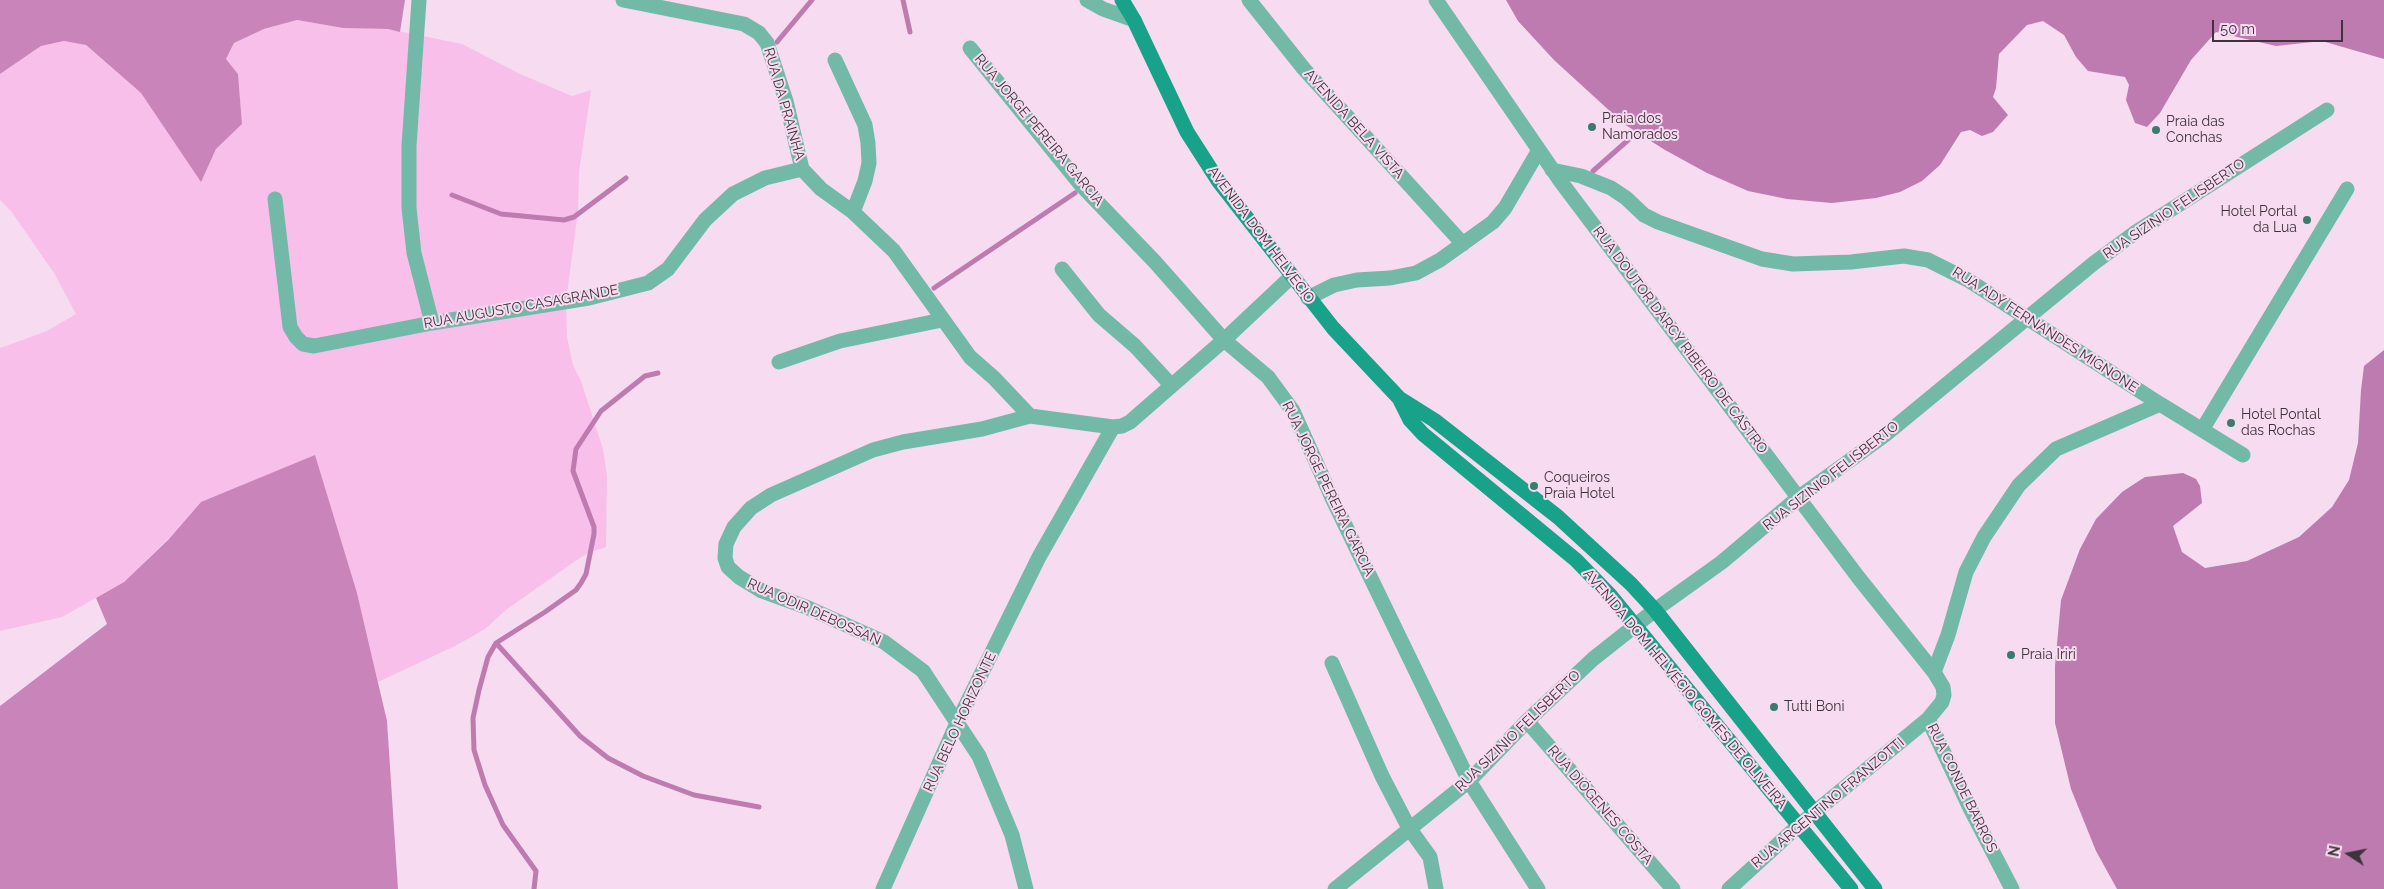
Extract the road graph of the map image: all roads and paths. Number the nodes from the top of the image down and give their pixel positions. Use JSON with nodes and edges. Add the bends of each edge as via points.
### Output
{"nodes":[{"id":1,"x":419,"y":0,"type":"edge"},
{"id":2,"x":623,"y":0,"type":"edge"},
{"id":3,"x":1087,"y":0,"type":"edge"},
{"id":4,"x":1122,"y":0,"type":"edge"},
{"id":5,"x":1249,"y":0,"type":"edge"},
{"id":6,"x":1436,"y":0,"type":"edge"},
{"id":7,"x":1134,"y":20,"type":"junction"},
{"id":8,"x":970,"y":48,"type":"dead end"},
{"id":9,"x":835,"y":60,"type":"dead end"},
{"id":10,"x":2327,"y":110,"type":"dead end"},
{"id":11,"x":1539,"y":150,"type":"junction"},
{"id":12,"x":802,"y":169,"type":"junction"},
{"id":13,"x":1552,"y":170,"type":"junction"},
{"id":14,"x":2347,"y":189,"type":"dead end"},
{"id":15,"x":275,"y":198,"type":"dead end"},
{"id":16,"x":853,"y":212,"type":"junction"},
{"id":17,"x":1463,"y":244,"type":"junction"},
{"id":18,"x":1062,"y":269,"type":"dead end"},
{"id":19,"x":1291,"y":277,"type":"junction"},
{"id":20,"x":1308,"y":298,"type":"junction"},
{"id":21,"x":2029,"y":317,"type":"junction"},
{"id":22,"x":942,"y":320,"type":"junction"},
{"id":23,"x":432,"y":323,"type":"junction"},
{"id":24,"x":1224,"y":340,"type":"junction"},
{"id":25,"x":779,"y":362,"type":"dead end"},
{"id":26,"x":1171,"y":385,"type":"junction"},
{"id":27,"x":1399,"y":398,"type":"junction"},
{"id":28,"x":2160,"y":404,"type":"junction"},
{"id":29,"x":1030,"y":416,"type":"junction"},
{"id":30,"x":1113,"y":427,"type":"junction"},
{"id":31,"x":2202,"y":430,"type":"junction"},
{"id":32,"x":2243,"y":455,"type":"dead end"},
{"id":33,"x":1799,"y":496,"type":"junction"},
{"id":34,"x":1655,"y":610,"type":"junction"},
{"id":35,"x":1635,"y":626,"type":"junction"},
{"id":36,"x":1332,"y":664,"type":"dead end"},
{"id":37,"x":1934,"y":672,"type":"junction"},
{"id":38,"x":1928,"y":719,"type":"junction"},
{"id":39,"x":1527,"y":721,"type":"junction"},
{"id":40,"x":957,"y":723,"type":"junction"},
{"id":41,"x":1469,"y":781,"type":"junction"},
{"id":42,"x":1815,"y":813,"type":"junction"},
{"id":43,"x":1798,"y":826,"type":"junction"},
{"id":44,"x":1409,"y":828,"type":"junction"},
{"id":45,"x":883,"y":889,"type":"edge"},
{"id":46,"x":1026,"y":889,"type":"edge"},
{"id":47,"x":1335,"y":889,"type":"edge"},
{"id":48,"x":1436,"y":889,"type":"edge"},
{"id":49,"x":1538,"y":889,"type":"edge"},
{"id":50,"x":1673,"y":889,"type":"edge"},
{"id":51,"x":1729,"y":889,"type":"edge"},
{"id":52,"x":1851,"y":889,"type":"edge"},
{"id":53,"x":1875,"y":889,"type":"edge"},
{"id":54,"x":2012,"y":889,"type":"edge"}],
"edges":[{"from":1,"to":23,"type":"street","via":[[409,146],[409,208],[414,253]]},
{"from":2,"to":12,"type":"street","name":"RUA DA PRAINHA","via":[[744,24],[759,33],[767,43],[781,84]]},
{"from":3,"to":7,"type":"street"},
{"from":4,"to":7,"type":"street","name":"AVENIDA DOM HELVECIO"},
{"from":5,"to":17,"type":"street","name":"AVENIDA BELA VISTA","via":[[1304,69]]},
{"from":6,"to":11,"type":"street","name":"RUA DOUTOR DARCY RIBEIRO DE CASTRO"},
{"from":7,"to":19,"type":"street","name":"AVENIDA DOM HELVECIO","via":[[1192,140],[1219,182]]},
{"from":8,"to":24,"type":"street","name":"RUA JORGE PEREIRA GARCIA","via":[[1080,185],[1155,262]]},
{"from":9,"to":16,"type":"street","via":[[865,125],[868,144],[869,163]]},
{"from":10,"to":21,"type":"street","name":"RUA SIZINIO FELISBERTO","via":[[2136,232]]},
{"from":11,"to":13,"type":"street","name":"RUA DOUTOR DARCY RIBEIRO DE CASTRO"},
{"from":11,"to":17,"type":"street","via":[[1505,208],[1493,222]]},
{"from":12,"to":16,"type":"street","via":[[821,189]]},
{"from":12,"to":23,"type":"street","name":"RUA AUGUSTO CASAGRANDE","via":[[765,178],[733,194],[705,220],[668,269],[648,283],[589,298]]},
{"from":13,"to":21,"type":"street","name":"RUA ADY FERNANDES MIGNONE","via":[[1581,176],[1611,188],[1644,215],[1658,222],[1762,259],[1792,264],[1904,256],[1928,260],[1948,268]]},
{"from":13,"to":33,"type":"street","name":"RUA DOUTOR DARCY RIBEIRO DE CASTRO"},
{"from":14,"to":31,"type":"street"},
{"from":15,"to":23,"type":"street","name":"RUA AUGUSTO CASAGRANDE","via":[[290,327],[303,344],[314,346]]},
{"from":16,"to":22,"type":"street","via":[[894,252]]},
{"from":17,"to":20,"type":"street","via":[[1416,272],[1349,281]]},
{"from":18,"to":26,"type":"street","via":[[1099,314]]},
{"from":19,"to":20,"type":"street","name":"AVENIDA DOM HELVECIO"},
{"from":19,"to":24,"type":"street"},
{"from":20,"to":27,"type":"street","name":"AVENIDA DOM HELVECIO"},
{"from":21,"to":28,"type":"street","name":"RUA ADY FERNANDES MIGNONE"},
{"from":21,"to":33,"type":"street","name":"RUA SIZINIO FELISBERTO","via":[[1886,434]]},
{"from":22,"to":25,"type":"street","via":[[840,342]]},
{"from":22,"to":29,"type":"street","via":[[970,357]]},
{"from":24,"to":26,"type":"street"},
{"from":24,"to":41,"type":"street","name":"RUA JORGE PEREIRA GARCIA","via":[[1268,377],[1294,411],[1333,500]]},
{"from":26,"to":30,"type":"street","via":[[1130,422]]},
{"from":27,"to":34,"type":"street","name":"AVENIDA DOM HELVÉCIO GOMES DE OLIVEIRA","via":[[1434,420],[1558,517]]},
{"from":27,"to":35,"type":"street","name":"AVENIDA DOM HELVÉCIO GOMES DE OLIVEIRA","via":[[1410,420],[1423,434],[1576,560]]},
{"from":28,"to":31,"type":"street","name":"RUA ADY FERNANDES MIGNONE"},
{"from":28,"to":37,"type":"street","via":[[2056,449],[2019,485],[1984,536],[1966,572]]},
{"from":29,"to":30,"type":"street"},
{"from":29,"to":40,"type":"street","name":"RUA ODIR DEBOSSAN","via":[[874,450],[751,508],[734,527],[726,544],[728,567],[738,577],[762,591],[884,642],[923,671]]},
{"from":30,"to":40,"type":"street","name":"RUA BELO HORIZONTE","via":[[1039,557]]},
{"from":31,"to":32,"type":"street","name":"RUA ADY FERNANDES MIGNONE"},
{"from":33,"to":34,"type":"street","name":"RUA SIZINIO FELISBERTO","via":[[1722,562]]},
{"from":33,"to":37,"type":"street","name":"RUA DOUTOR DARCY RIBEIRO DE CASTRO"},
{"from":34,"to":35,"type":"street","name":"RUA SIZINIO FELISBERTO"},
{"from":34,"to":42,"type":"street","name":"AVENIDA DOM HELVÉCIO GOMES DE OLIVEIRA"},
{"from":35,"to":39,"type":"street","name":"RUA SIZINIO FELISBERTO","via":[[1593,659]]},
{"from":35,"to":43,"type":"street","name":"AVENIDA DOM HELVÉCIO GOMES DE OLIVEIRA"},
{"from":36,"to":44,"type":"street"},
{"from":37,"to":38,"type":"street","name":"RUA CONDE BARROS","via":[[1944,695]]},
{"from":38,"to":42,"type":"street","name":"RUA ARGENTINO FRANZOTTI"},
{"from":38,"to":54,"type":"street","name":"RUA CONDE BARROS"},
{"from":39,"to":41,"type":"street","name":"RUA SIZINIO FELISBERTO"},
{"from":39,"to":50,"type":"street","name":"RUA DIÓGENES COSTA"},
{"from":40,"to":45,"type":"street","name":"RUA BELO HORIZONTE"},
{"from":40,"to":46,"type":"street","name":"RUA ODIR DEBOSSAN","via":[[979,756],[1012,835]]},
{"from":41,"to":44,"type":"street","name":"RUA SIZINIO FELISBERTO"},
{"from":41,"to":49,"type":"street","name":"RUA JORGE PEREIRA GARCIA"},
{"from":42,"to":43,"type":"street","name":"RUA ARGENTINO FRANZOTTI"},
{"from":42,"to":53,"type":"street","name":"AVENIDA DOM HELVÉCIO GOMES DE OLIVEIRA"},
{"from":43,"to":51,"type":"street","name":"RUA ARGENTINO FRANZOTTI"},
{"from":43,"to":52,"type":"street","name":"AVENIDA DOM HELVÉCIO GOMES DE OLIVEIRA"},
{"from":44,"to":47,"type":"street","name":"RUA SIZINIO FELISBERTO"},
{"from":44,"to":48,"type":"street","via":[[1430,857]]}]}
